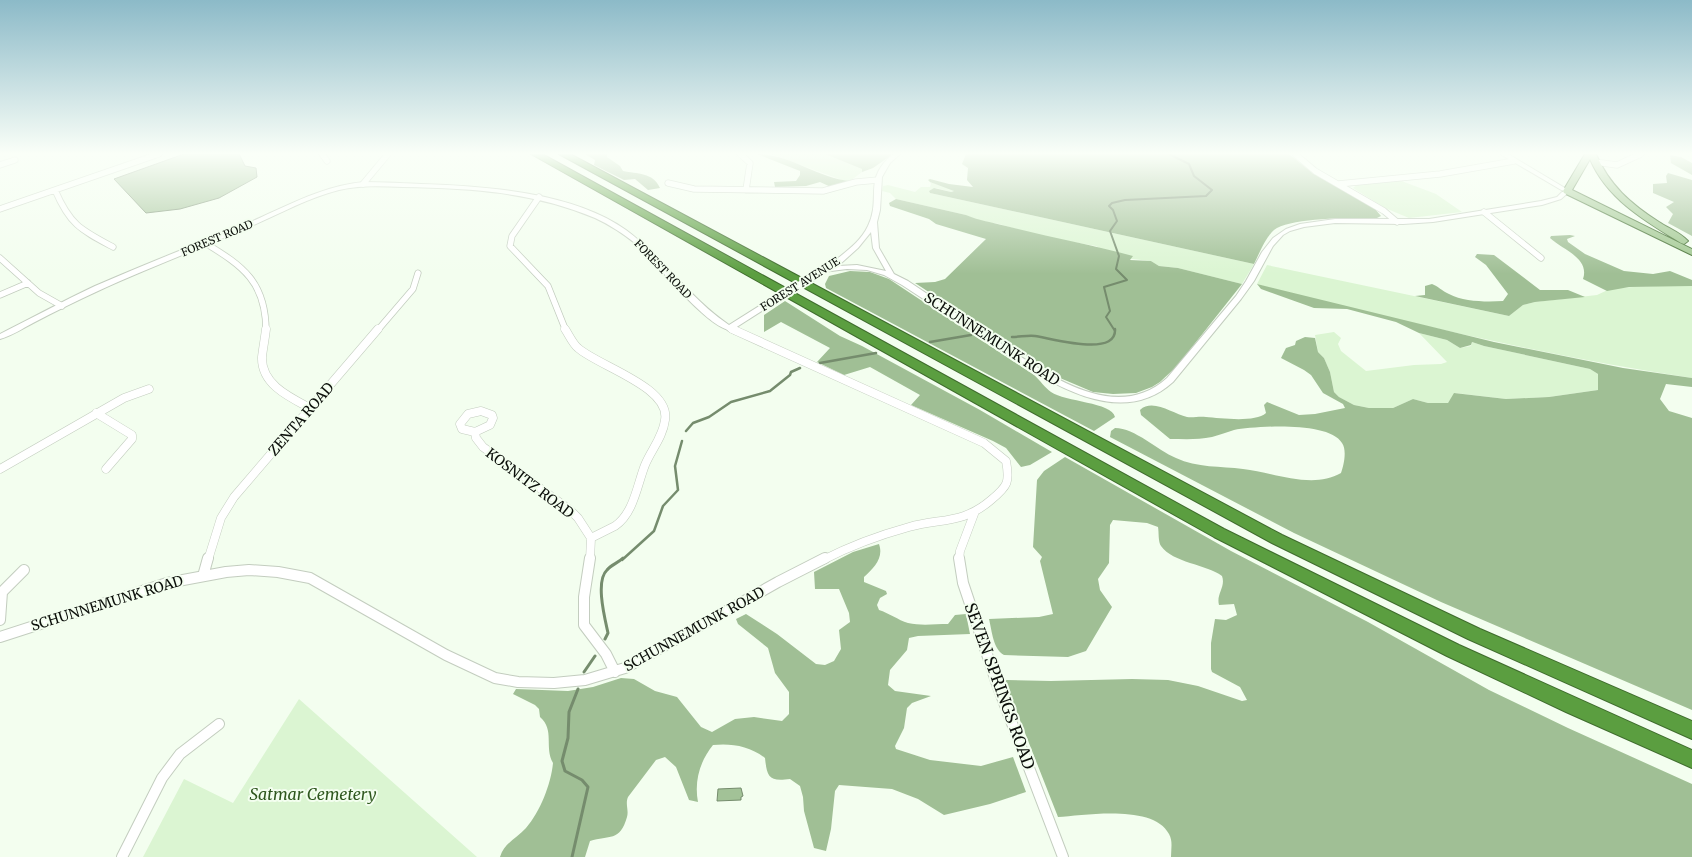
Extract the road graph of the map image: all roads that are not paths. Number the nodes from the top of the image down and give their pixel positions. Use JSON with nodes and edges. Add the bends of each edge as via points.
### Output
{"nodes":[{"id":1,"x":43,"y":194,"type":"edge"},
{"id":2,"x":57,"y":194,"type":"edge"},
{"id":3,"x":322,"y":194,"type":"edge"},
{"id":4,"x":514,"y":194,"type":"edge"},
{"id":5,"x":608,"y":194,"type":"edge"},
{"id":6,"x":637,"y":194,"type":"edge"},
{"id":7,"x":877,"y":194,"type":"edge"},
{"id":8,"x":1355,"y":194,"type":"edge"},
{"id":9,"x":1564,"y":194,"type":"edge"},
{"id":10,"x":1573,"y":194,"type":"edge"},
{"id":11,"x":1618,"y":194,"type":"edge"},
{"id":12,"x":539,"y":198,"type":"junction"},
{"id":13,"x":0,"y":209,"type":"edge"},
{"id":14,"x":1484,"y":212,"type":"junction"},
{"id":15,"x":874,"y":220,"type":"junction"},
{"id":16,"x":1397,"y":222,"type":"junction"},
{"id":17,"x":205,"y":243,"type":"junction"},
{"id":18,"x":1692,"y":245,"type":"edge"},
{"id":19,"x":113,"y":247,"type":"dead end"},
{"id":20,"x":1692,"y":252,"type":"edge"},
{"id":21,"x":0,"y":258,"type":"edge"},
{"id":22,"x":1541,"y":258,"type":"dead end"},
{"id":23,"x":826,"y":270,"type":"junction"},
{"id":24,"x":418,"y":273,"type":"dead end"},
{"id":25,"x":891,"y":274,"type":"junction"},
{"id":26,"x":28,"y":283,"type":"junction"},
{"id":27,"x":0,"y":295,"type":"edge"},
{"id":28,"x":775,"y":300,"type":"joint"},
{"id":29,"x":62,"y":306,"type":"junction"},
{"id":30,"x":729,"y":328,"type":"junction"},
{"id":31,"x":0,"y":337,"type":"edge"},
{"id":32,"x":149,"y":389,"type":"dead end"},
{"id":33,"x":310,"y":408,"type":"junction"},
{"id":34,"x":96,"y":413,"type":"junction"},
{"id":35,"x":476,"y":432,"type":"dead end"},
{"id":36,"x":0,"y":468,"type":"edge"},
{"id":37,"x":106,"y":469,"type":"dead end"},
{"id":38,"x":974,"y":514,"type":"junction"},
{"id":39,"x":591,"y":538,"type":"junction"},
{"id":40,"x":24,"y":570,"type":"dead end"},
{"id":41,"x":203,"y":576,"type":"junction"},
{"id":42,"x":0,"y":620,"type":"edge"},
{"id":43,"x":0,"y":637,"type":"edge"},
{"id":44,"x":1519,"y":655,"type":"junction"},
{"id":45,"x":615,"y":672,"type":"junction"},
{"id":46,"x":1692,"y":723,"type":"edge"},
{"id":47,"x":219,"y":724,"type":"dead end"},
{"id":48,"x":1692,"y":730,"type":"edge"},
{"id":49,"x":1638,"y":736,"type":"junction"},
{"id":50,"x":1692,"y":759,"type":"edge"},
{"id":51,"x":1692,"y":764,"type":"edge"},
{"id":52,"x":122,"y":857,"type":"edge"},
{"id":53,"x":1063,"y":857,"type":"edge"}],
"edges":[{"from":1,"to":13,"type":"street"},
{"from":2,"to":19,"type":"street","via":[[68,216],[86,233]]},
{"from":3,"to":17,"type":"street","name":"FOREST ROAD"},
{"from":4,"to":12,"type":"street","name":"FOREST ROAD"},
{"from":5,"to":49,"type":"highway","via":[[1219,532],[1451,650]]},
{"from":6,"to":44,"type":"highway","via":[[1211,505]]},
{"from":7,"to":15,"type":"street","name":"FOREST AVENUE"},
{"from":8,"to":16,"type":"street"},
{"from":9,"to":14,"type":"street","via":[[1547,202]]},
{"from":10,"to":20,"type":"main road"},
{"from":11,"to":18,"type":"main road","via":[[1653,222]]},
{"from":12,"to":30,"type":"street","name":"FOREST ROAD","via":[[588,213],[627,232],[699,306]]},
{"from":12,"to":39,"type":"street","via":[[512,236],[510,246],[548,286],[565,329],[578,348],[649,390],[660,401],[666,418],[624,517]]},
{"from":14,"to":16,"type":"street"},
{"from":14,"to":22,"type":"street"},
{"from":15,"to":23,"type":"street","name":"FOREST AVENUE","via":[[862,239]]},
{"from":15,"to":25,"type":"street","name":"SCHUNNEMUNK ROAD","via":[[876,248]]},
{"from":16,"to":25,"type":"street","name":"SCHUNNEMUNK ROAD","via":[[1309,224],[1276,237],[1250,281],[1172,378],[1158,391],[1133,398],[1098,397],[1065,386]]},
{"from":17,"to":29,"type":"street","name":"FOREST ROAD"},
{"from":17,"to":33,"type":"street","via":[[229,258],[254,281],[262,295],[266,315],[261,355],[264,373],[280,392]]},
{"from":21,"to":26,"type":"street"},
{"from":23,"to":25,"type":"street","name":"SCHUNNEMUNK ROAD","via":[[862,267]]},
{"from":23,"to":28,"type":"street","name":"FOREST AVENUE","bridge":true},
{"from":24,"to":33,"type":"street","name":"ZENTA ROAD","via":[[413,288]]},
{"from":26,"to":27,"type":"street"},
{"from":26,"to":29,"type":"street"},
{"from":28,"to":30,"type":"street","name":"FOREST AVENUE"},
{"from":29,"to":31,"type":"street","name":"FOREST ROAD"},
{"from":30,"to":38,"type":"street","name":"SCHUNNEMUNK ROAD","via":[[973,437],[993,449],[1006,461],[1009,478],[1004,489]]},
{"from":32,"to":34,"type":"street"},
{"from":33,"to":41,"type":"street","name":"ZENTA ROAD","via":[[234,497],[221,518]]},
{"from":34,"to":36,"type":"street"},
{"from":34,"to":37,"type":"street","via":[[132,435]]},
{"from":35,"to":39,"type":"street","name":"KOSNITZ ROAD","via":[[476,438],[483,447],[570,510]]},
{"from":38,"to":45,"type":"street","name":"SCHUNNEMUNK ROAD","via":[[917,525],[826,558]]},
{"from":38,"to":53,"type":"street","name":"SEVEN SPRINGS ROAD","via":[[960,551],[963,583],[997,684]]},
{"from":39,"to":45,"type":"street","via":[[584,625]]},
{"from":40,"to":42,"type":"street","via":[[2,592]]},
{"from":41,"to":43,"type":"street","name":"SCHUNNEMUNK ROAD","via":[[135,592]]},
{"from":41,"to":45,"type":"street","name":"SCHUNNEMUNK ROAD","via":[[249,570],[310,578],[446,655],[495,678],[554,683],[585,680]]},
{"from":44,"to":46,"type":"highway"},
{"from":44,"to":48,"type":"highway"},
{"from":47,"to":52,"type":"street","via":[[180,754],[162,778]]},
{"from":49,"to":50,"type":"highway"},
{"from":49,"to":51,"type":"highway"}]}
